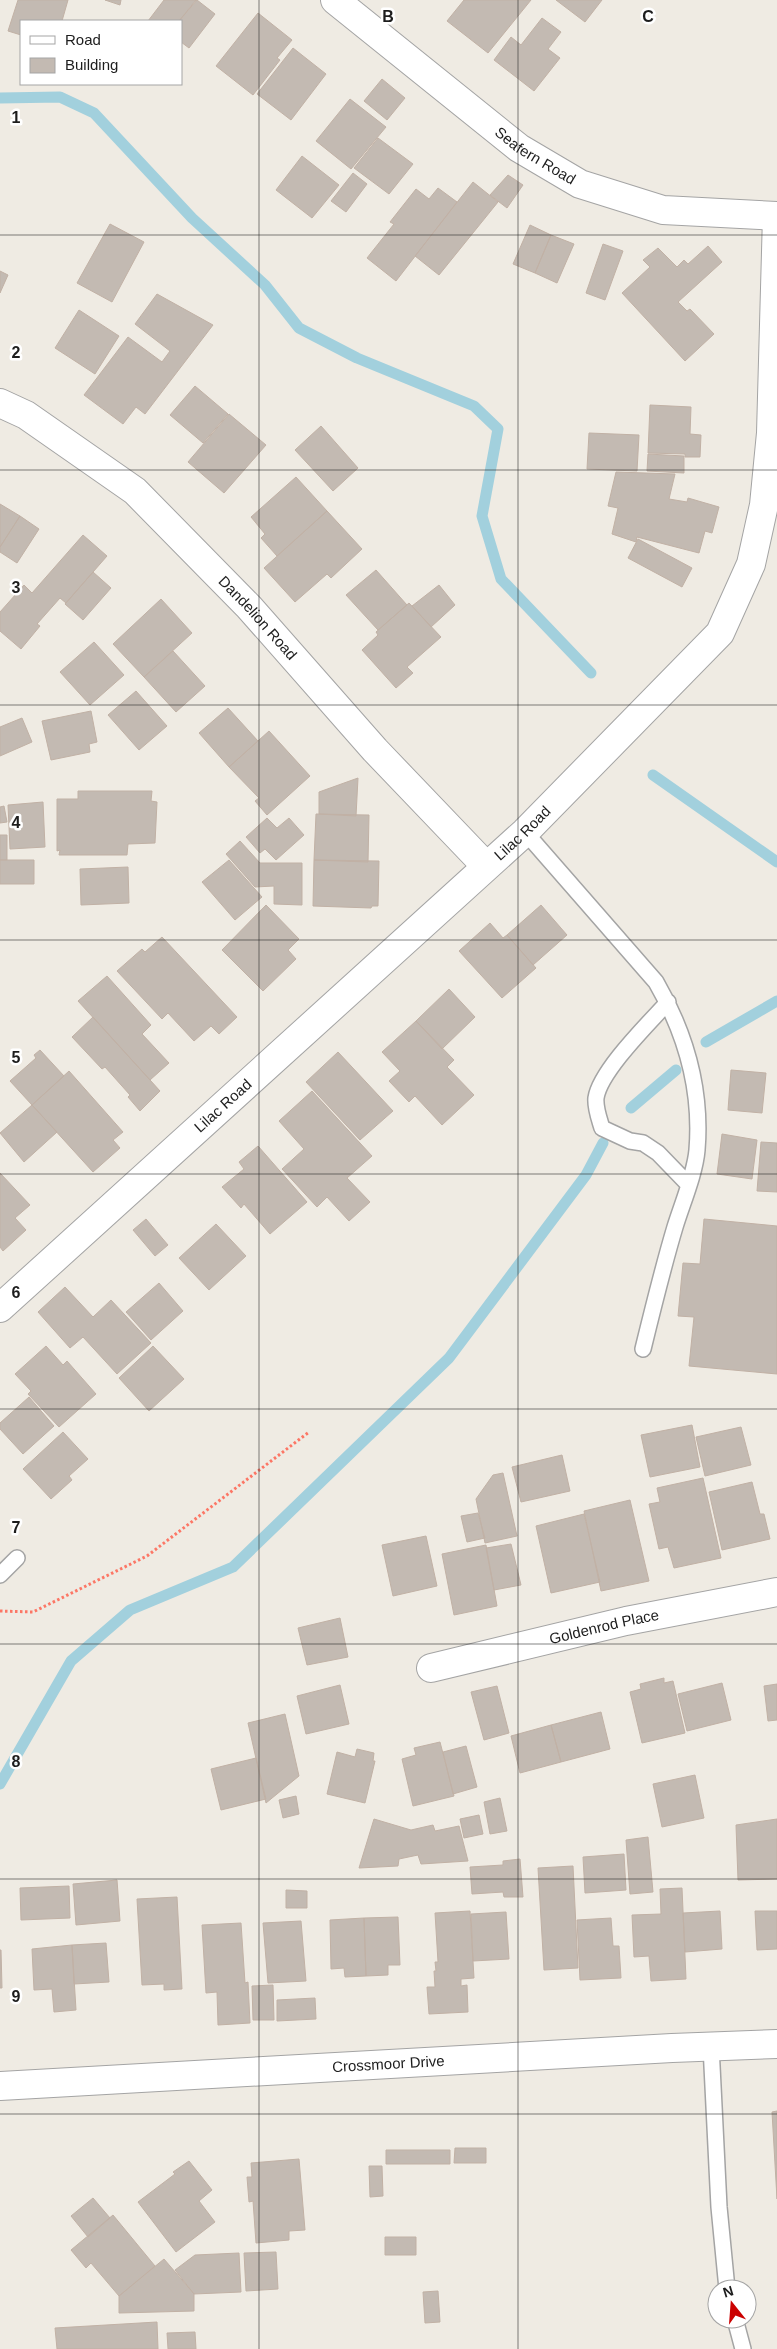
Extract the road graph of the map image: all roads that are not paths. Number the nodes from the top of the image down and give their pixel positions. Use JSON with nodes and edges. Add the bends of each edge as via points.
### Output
{"nodes":[{"id":1,"x":335,"y":0,"type":"edge"},
{"id":2,"x":777,"y":216,"type":"edge"},
{"id":3,"x":0,"y":403,"type":"edge"},
{"id":4,"x":525,"y":832,"type":"junction"},
{"id":5,"x":486,"y":866,"type":"junction"},
{"id":6,"x":668,"y":1002,"type":"junction"},
{"id":7,"x":688,"y":1184,"type":"junction"},
{"id":8,"x":0,"y":1308,"type":"edge"},
{"id":9,"x":643,"y":1348,"type":"dead end"},
{"id":10,"x":16,"y":1558,"type":"dead end"},
{"id":11,"x":0,"y":1575,"type":"edge"},
{"id":12,"x":777,"y":1592,"type":"edge"},
{"id":13,"x":431,"y":1668,"type":"dead end"},
{"id":14,"x":777,"y":2044,"type":"edge"},
{"id":15,"x":711,"y":2046,"type":"junction"},
{"id":16,"x":0,"y":2086,"type":"edge"},
{"id":17,"x":726,"y":2279,"type":"edge"},
{"id":18,"x":738,"y":2329,"type":"edge"},
{"id":19,"x":743,"y":2349,"type":"edge"}],
"edges":[{"from":1,"to":2,"type":"street","name":"Seafern Road","via":[[519,148],[580,184],[663,210]]},
{"from":2,"to":4,"type":"street","name":"Lilac Road","via":[[771,433],[764,506],[751,564],[720,633]]},
{"from":3,"to":5,"type":"street","name":"Dandelion Road","via":[[26,415],[135,491],[249,607],[375,750]]},
{"from":4,"to":5,"type":"street","name":"Lilac Road"},
{"from":4,"to":6,"type":"lane","via":[[656,982]]},
{"from":5,"to":8,"type":"street","name":"Lilac Road"},
{"from":6,"to":7,"type":"lane","via":[[695,1080],[698,1107],[697,1152]]},
{"from":6,"to":7,"type":"lane","via":[[610,1069],[598,1091],[596,1106],[602,1128],[630,1141],[643,1143],[658,1153]]},
{"from":7,"to":9,"type":"lane"},
{"from":10,"to":11,"type":"lane"},
{"from":12,"to":13,"type":"street","name":"Goldenrod Place","via":[[626,1621]]},
{"from":14,"to":15,"type":"street","name":"Crossmoor Drive"},
{"from":15,"to":16,"type":"street","name":"Crossmoor Drive"},
{"from":15,"to":17,"type":"lane"},
{"from":18,"to":19,"type":"lane"}]}
